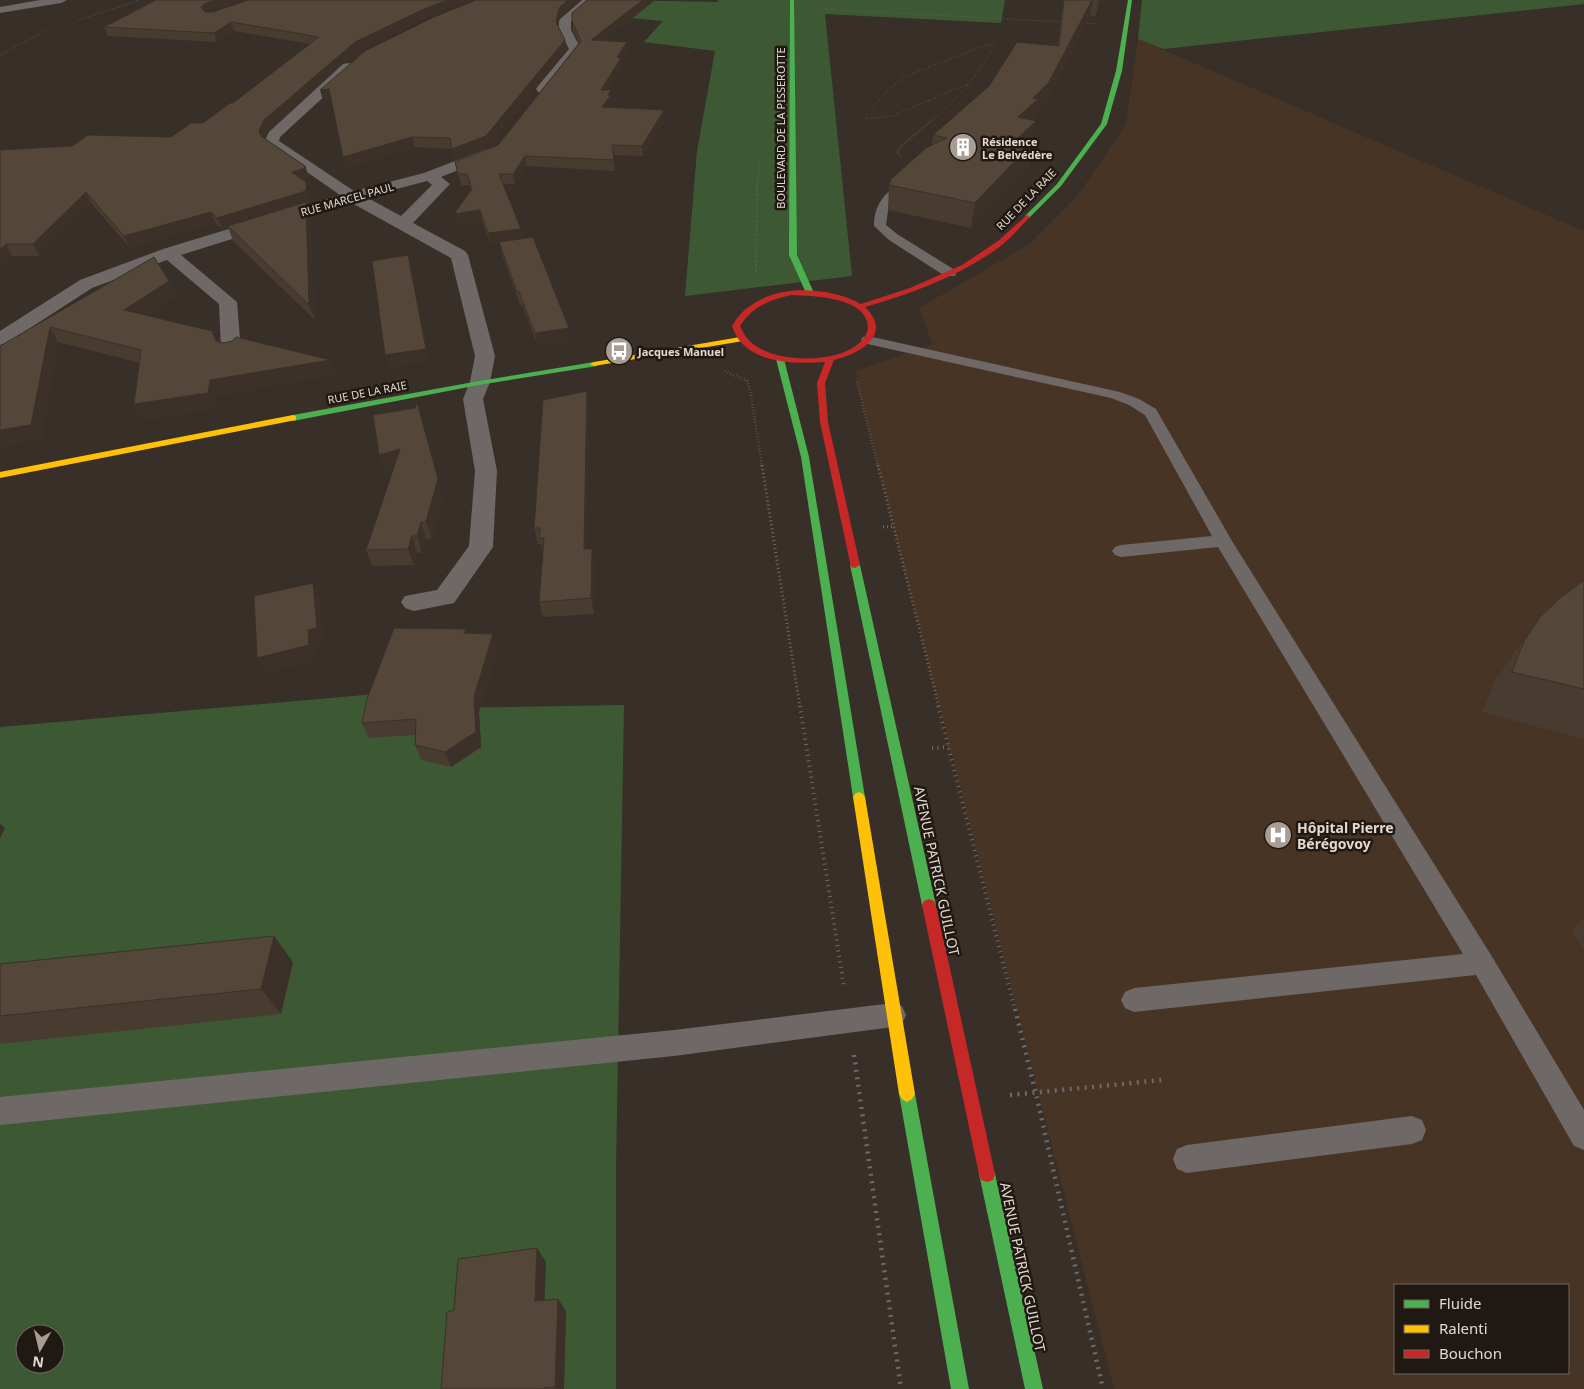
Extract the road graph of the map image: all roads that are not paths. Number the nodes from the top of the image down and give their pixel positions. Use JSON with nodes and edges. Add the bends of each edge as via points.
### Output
{"nodes":[{"id":1,"x":61,"y":0,"type":"edge"},
{"id":2,"x":588,"y":0,"type":"edge"},
{"id":3,"x":1130,"y":0,"type":"edge"},
{"id":4,"x":792,"y":4,"type":"edge"},
{"id":5,"x":0,"y":10,"type":"edge"},
{"id":6,"x":362,"y":56,"type":"edge"},
{"id":7,"x":532,"y":104,"type":"edge"},
{"id":8,"x":500,"y":143,"type":"edge"},
{"id":9,"x":916,"y":173,"type":"edge"},
{"id":10,"x":429,"y":176,"type":"junction"},
{"id":11,"x":352,"y":196,"type":"junction"},
{"id":12,"x":403,"y":224,"type":"junction"},
{"id":13,"x":169,"y":253,"type":"junction"},
{"id":14,"x":793,"y":255,"type":"junction"},
{"id":15,"x":950,"y":273,"type":"junction"},
{"id":16,"x":810,"y":293,"type":"junction"},
{"id":17,"x":776,"y":296,"type":"junction"},
{"id":18,"x":859,"y":307,"type":"junction"},
{"id":19,"x":740,"y":339,"type":"junction"},
{"id":20,"x":0,"y":340,"type":"edge"},
{"id":21,"x":868,"y":340,"type":"junction"},
{"id":22,"x":231,"y":351,"type":"edge"},
{"id":23,"x":780,"y":359,"type":"junction"},
{"id":24,"x":830,"y":359,"type":"junction"},
{"id":25,"x":480,"y":382,"type":"junction"},
{"id":26,"x":0,"y":475,"type":"edge"},
{"id":27,"x":1223,"y":541,"type":"junction"},
{"id":28,"x":1121,"y":551,"type":"dead end"},
{"id":29,"x":414,"y":602,"type":"dead end"},
{"id":30,"x":1482,"y":963,"type":"junction"},
{"id":31,"x":1134,"y":1000,"type":"dead end"},
{"id":32,"x":893,"y":1015,"type":"junction"},
{"id":33,"x":0,"y":1111,"type":"edge"},
{"id":34,"x":1412,"y":1130,"type":"dead end"},
{"id":35,"x":1584,"y":1136,"type":"edge"},
{"id":36,"x":1187,"y":1159,"type":"dead end"},
{"id":37,"x":960,"y":1389,"type":"edge"},
{"id":38,"x":1034,"y":1389,"type":"edge"}],
"edges":[{"from":1,"to":5,"type":"street"},
{"from":2,"to":7,"type":"street","via":[[565,20],[565,30],[575,49]]},
{"from":3,"to":15,"type":"street","name":"RUE DE LA RAIE","via":[[1119,71],[1104,124],[1059,184],[997,246]]},
{"from":4,"to":14,"type":"street","name":"BOULEVARD DE LA PISSEROTTE"},
{"from":6,"to":11,"type":"street","via":[[274,135],[271,142]]},
{"from":8,"to":10,"type":"street","name":"RUE MARCEL PAUL","via":[[494,151]]},
{"from":9,"to":15,"type":"lane","via":[[883,202],[879,212],[880,226]]},
{"from":10,"to":11,"type":"street","name":"RUE MARCEL PAUL"},
{"from":10,"to":12,"type":"street","via":[[442,184]]},
{"from":11,"to":12,"type":"street"},
{"from":11,"to":13,"type":"street","name":"RUE MARCEL PAUL"},
{"from":12,"to":25,"type":"street","via":[[459,256],[485,356]]},
{"from":13,"to":20,"type":"street","name":"RUE MARCEL PAUL","via":[[86,284]]},
{"from":13,"to":22,"type":"street","via":[[228,302]]},
{"from":14,"to":16,"type":"street","name":"BOULEVARD DE LA PISSEROTTE"},
{"from":14,"to":17,"type":"street","name":"BOULEVARD DE LA PISSEROTTE"},
{"from":15,"to":18,"type":"street","name":"RUE DE LA RAIE","via":[[901,295]]},
{"from":16,"to":17,"type":"street"},
{"from":16,"to":18,"type":"street","via":[[837,297]]},
{"from":17,"to":19,"type":"street","via":[[755,303],[742,313],[736,326]]},
{"from":18,"to":21,"type":"street","via":[[872,323]]},
{"from":19,"to":23,"type":"street","via":[[755,351]]},
{"from":19,"to":25,"type":"street","name":"RUE DE LA RAIE"},
{"from":21,"to":24,"type":"street","via":[[853,352]]},
{"from":21,"to":27,"type":"lane","via":[[1115,395],[1134,402],[1151,412]]},
{"from":23,"to":24,"type":"street","via":[[805,362]]},
{"from":23,"to":32,"type":"street","via":[[805,458]]},
{"from":24,"to":38,"type":"street","name":"AVENUE PATRICK GUILLOT","via":[[821,383],[824,422]]},
{"from":25,"to":26,"type":"street","name":"RUE DE LA RAIE"},
{"from":25,"to":29,"type":"street","via":[[473,399],[486,471],[481,547],[446,597]]},
{"from":27,"to":28,"type":"lane"},
{"from":27,"to":30,"type":"lane"},
{"from":30,"to":31,"type":"lane"},
{"from":30,"to":35,"type":"lane"},
{"from":32,"to":33,"type":"lane","via":[[674,1043]]},
{"from":32,"to":37,"type":"street"},
{"from":34,"to":36,"type":"lane"}]}
